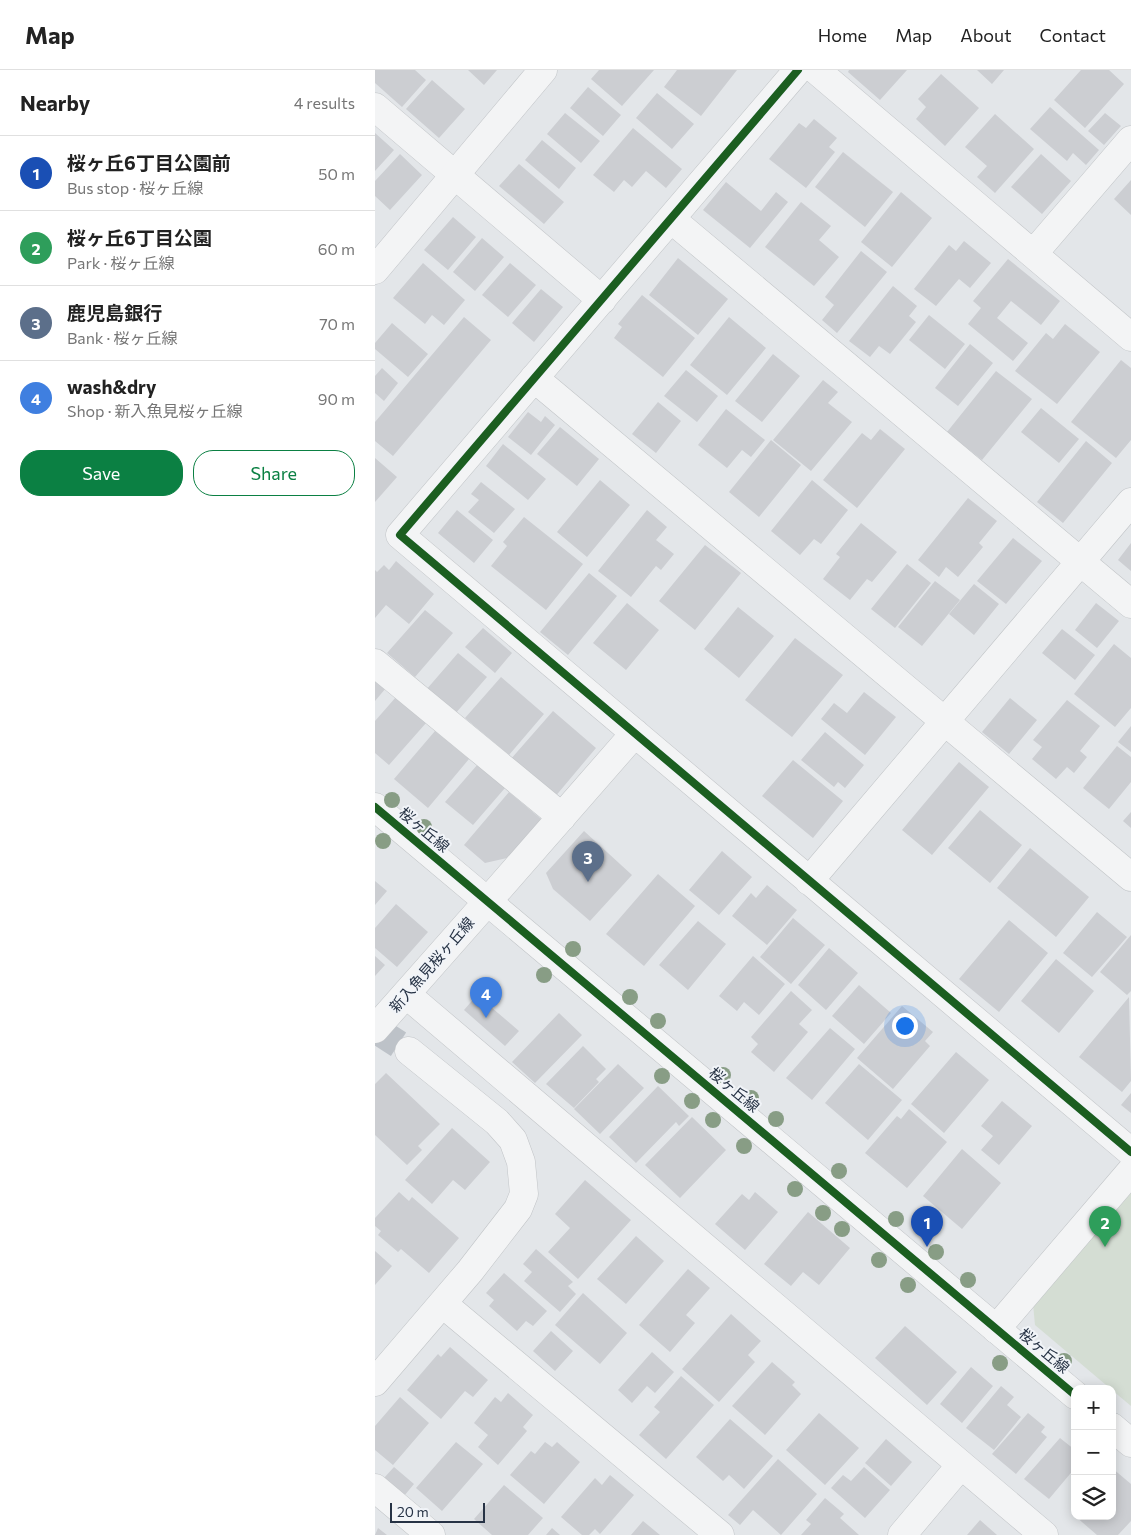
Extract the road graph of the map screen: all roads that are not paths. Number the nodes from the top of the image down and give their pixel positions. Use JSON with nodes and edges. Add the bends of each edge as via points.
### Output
{"nodes":[{"id":1,"x":543,"y":70,"type":"edge"},
{"id":2,"x":798,"y":70,"type":"edge"},
{"id":3,"x":816,"y":70,"type":"edge"},
{"id":4,"x":375,"y":107,"type":"edge"},
{"id":5,"x":1131,"y":140,"type":"edge"},
{"id":6,"x":455,"y":174,"type":"junction"},
{"id":7,"x":671,"y":219,"type":"junction"},
{"id":8,"x":1033,"y":254,"type":"junction"},
{"id":9,"x":375,"y":270,"type":"edge"},
{"id":10,"x":602,"y":300,"type":"junction"},
{"id":11,"x":1131,"y":337,"type":"edge"},
{"id":12,"x":534,"y":378,"type":"junction"},
{"id":13,"x":1131,"y":502,"type":"edge"},
{"id":14,"x":1080,"y":562,"type":"junction"},
{"id":15,"x":1131,"y":604,"type":"edge"},
{"id":16,"x":375,"y":664,"type":"edge"},
{"id":17,"x":945,"y":722,"type":"junction"},
{"id":18,"x":635,"y":733,"type":"junction"},
{"id":19,"x":375,"y":807,"type":"edge"},
{"id":20,"x":562,"y":817,"type":"junction"},
{"id":21,"x":1131,"y":877,"type":"edge"},
{"id":22,"x":809,"y":881,"type":"junction"},
{"id":23,"x":488,"y":901,"type":"junction"},
{"id":24,"x":407,"y":995,"type":"junction"},
{"id":25,"x":376,"y":1027,"type":"edge"},
{"id":26,"x":409,"y":1051,"type":"tunnel mouth"},
{"id":27,"x":1131,"y":1152,"type":"edge"},
{"id":28,"x":1131,"y":1170,"type":"edge"},
{"id":29,"x":443,"y":1304,"type":"junction"},
{"id":30,"x":996,"y":1329,"type":"junction"},
{"id":31,"x":375,"y":1382,"type":"edge"},
{"id":32,"x":1071,"y":1392,"type":"edge"},
{"id":33,"x":1116,"y":1430,"type":"edge"},
{"id":34,"x":1131,"y":1442,"type":"edge"},
{"id":35,"x":961,"y":1465,"type":"junction"},
{"id":36,"x":375,"y":1488,"type":"edge"},
{"id":37,"x":431,"y":1535,"type":"edge"},
{"id":38,"x":720,"y":1535,"type":"edge"},
{"id":39,"x":902,"y":1535,"type":"edge"},
{"id":40,"x":1044,"y":1535,"type":"edge"}],
"edges":[{"from":1,"to":6,"type":"street"},
{"from":2,"to":7,"type":"street"},
{"from":3,"to":8,"type":"street"},
{"from":4,"to":6,"type":"street"},
{"from":5,"to":8,"type":"street"},
{"from":6,"to":9,"type":"street"},
{"from":6,"to":10,"type":"street"},
{"from":7,"to":10,"type":"street"},
{"from":7,"to":14,"type":"street"},
{"from":8,"to":11,"type":"street"},
{"from":10,"to":12,"type":"street"},
{"from":12,"to":17,"type":"street"},
{"from":12,"to":18,"type":"street","via":[[400,535]]},
{"from":13,"to":14,"type":"street"},
{"from":14,"to":15,"type":"street"},
{"from":14,"to":17,"type":"street"},
{"from":16,"to":20,"type":"street"},
{"from":17,"to":21,"type":"street"},
{"from":17,"to":22,"type":"street"},
{"from":18,"to":20,"type":"street","name":"新入魚見桜ヶ丘線"},
{"from":18,"to":22,"type":"street"},
{"from":19,"to":23,"type":"street","name":"桜ヶ丘線"},
{"from":20,"to":23,"type":"street","name":"新入魚見桜ヶ丘線"},
{"from":22,"to":27,"type":"street"},
{"from":23,"to":24,"type":"street","name":"新入魚見桜ヶ丘線"},
{"from":23,"to":30,"type":"street","name":"桜ヶ丘線"},
{"from":24,"to":25,"type":"street","name":"新入魚見桜ヶ丘線"},
{"from":24,"to":35,"type":"street"},
{"from":26,"to":29,"type":"street","via":[[497,1122],[513,1140],[521,1162],[524,1194],[518,1209]]},
{"from":28,"to":30,"type":"street"},
{"from":29,"to":31,"type":"street"},
{"from":29,"to":38,"type":"street"},
{"from":30,"to":32,"type":"street","name":"桜ヶ丘線"},
{"from":33,"to":34,"type":"street"},
{"from":35,"to":39,"type":"street"},
{"from":35,"to":40,"type":"street"},
{"from":36,"to":37,"type":"street"}]}
